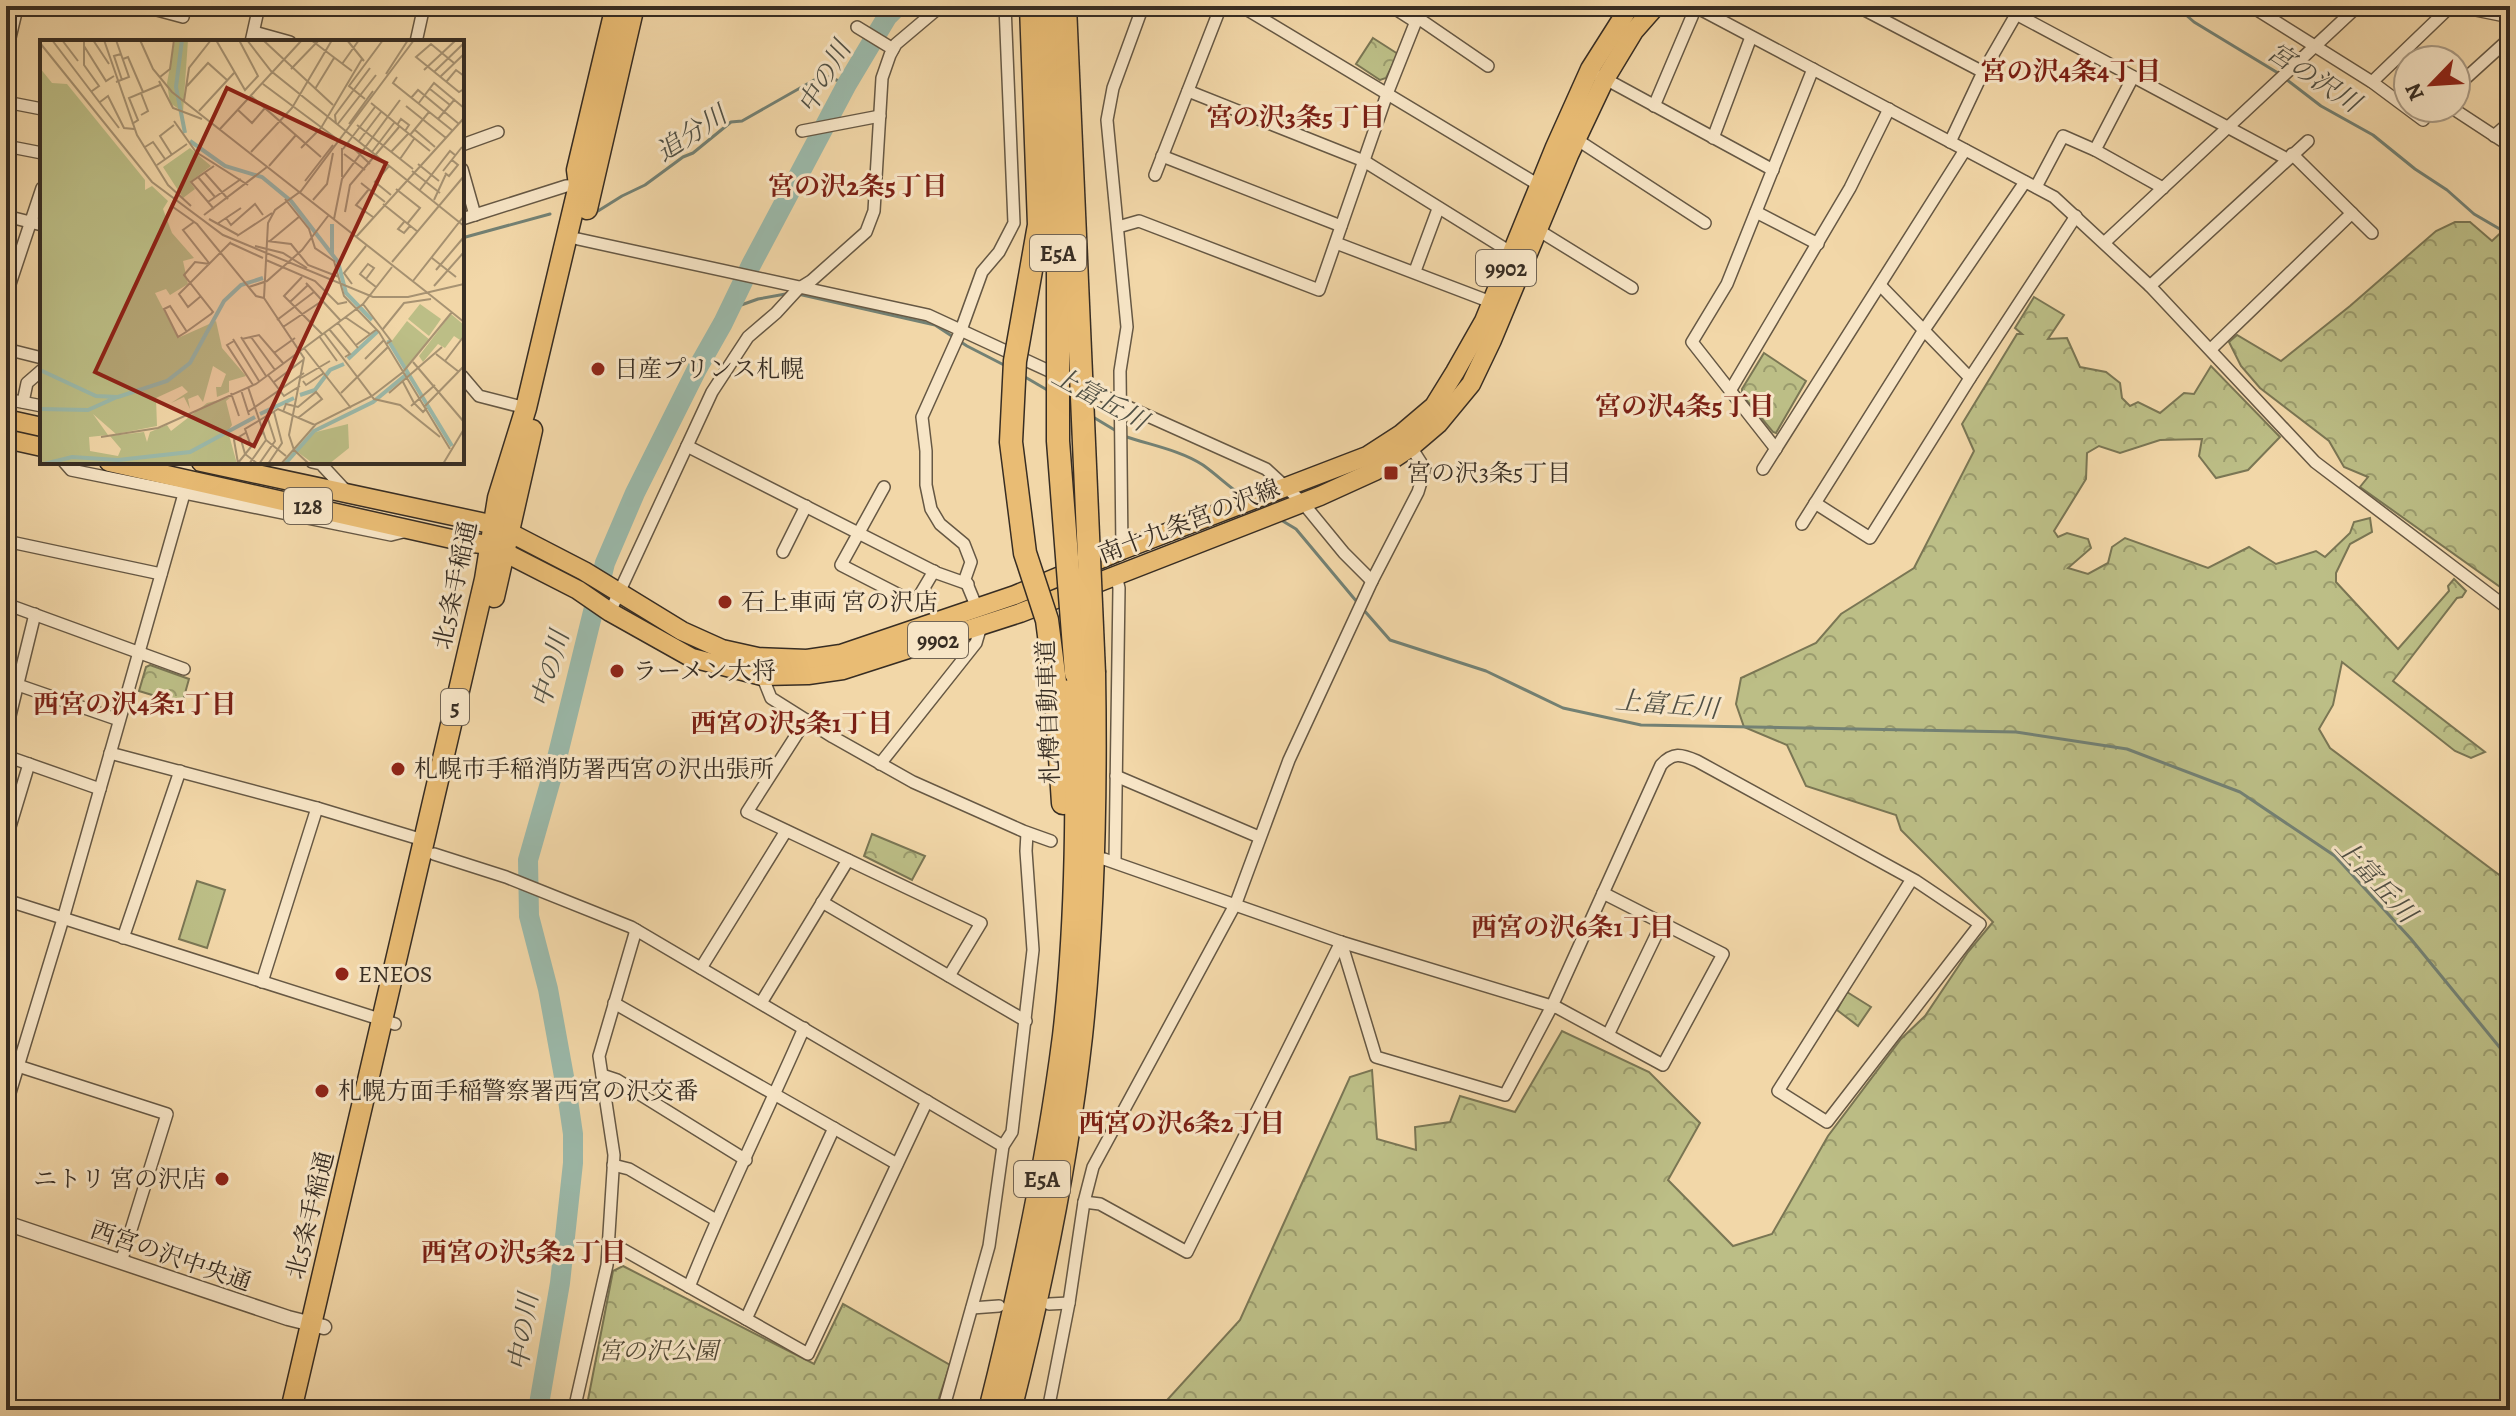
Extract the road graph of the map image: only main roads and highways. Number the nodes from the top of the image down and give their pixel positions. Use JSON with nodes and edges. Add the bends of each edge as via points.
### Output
{"nodes":[{"id":1,"x":616,"y":6,"type":"edge"},
{"id":2,"x":634,"y":6,"type":"edge"},
{"id":3,"x":1031,"y":6,"type":"edge"},
{"id":4,"x":1047,"y":6,"type":"edge"},
{"id":5,"x":1065,"y":6,"type":"edge"},
{"id":6,"x":1630,"y":6,"type":"edge"},
{"id":7,"x":1656,"y":6,"type":"edge"},
{"id":8,"x":1597,"y":74,"type":"junction"},
{"id":9,"x":586,"y":186,"type":"junction"},
{"id":10,"x":1546,"y":190,"type":"junction"},
{"id":11,"x":1518,"y":258,"type":"junction"},
{"id":12,"x":6,"y":419,"type":"edge"},
{"id":13,"x":40,"y":427,"type":"edge"},
{"id":14,"x":6,"y":439,"type":"edge"},
{"id":15,"x":1406,"y":441,"type":"junction"},
{"id":16,"x":40,"y":447,"type":"edge"},
{"id":17,"x":118,"y":464,"type":"edge"},
{"id":18,"x":210,"y":464,"type":"edge"},
{"id":19,"x":500,"y":539,"type":"junction"},
{"id":20,"x":979,"y":617,"type":"junction"},
{"id":21,"x":1085,"y":673,"type":"junction"},
{"id":22,"x":1071,"y":944,"type":"junction"},
{"id":23,"x":317,"y":1325,"type":"junction"},
{"id":24,"x":291,"y":1410,"type":"edge"},
{"id":25,"x":304,"y":1410,"type":"edge"},
{"id":26,"x":990,"y":1410,"type":"edge"},
{"id":27,"x":1010,"y":1410,"type":"edge"}],
"edges":[{"from":1,"to":9,"type":"highway","name":"北5条手稲通","number":"5","via":[[577,170]]},
{"from":2,"to":9,"type":"highway","name":"北5条手稲通","number":"5"},
{"from":3,"to":22,"type":"highway","bridge":true,"via":[[1039,225],[1015,361],[1011,442],[1025,553],[1047,620],[1055,682]]},
{"from":4,"to":21,"type":"highway","name":"札樽自動車道","number":"E5A","bridge":true,"via":[[1058,236],[1059,470]]},
{"from":5,"to":21,"type":"highway","name":"札樽自動車道","number":"E5A","bridge":true},
{"from":6,"to":8,"type":"main road","name":"南十九条宮の沢線","number":"9902"},
{"from":7,"to":8,"type":"main road","name":"南十九条宮の沢線","number":"9902"},
{"from":8,"to":10,"type":"main road","name":"南十九条宮の沢線","number":"9902"},
{"from":9,"to":19,"type":"highway","name":"北5条手稲通","number":"5","via":[[514,502]]},
{"from":9,"to":19,"type":"highway","name":"北5条手稲通","number":"5","via":[[498,498]]},
{"from":10,"to":11,"type":"main road","name":"南十九条宮の沢線","number":"9902"},
{"from":10,"to":11,"type":"main road","name":"南十九条宮の沢線","number":"9902","via":[[1538,230]]},
{"from":11,"to":15,"type":"main road","name":"南十九条宮の沢線","number":"9902","via":[[1471,384],[1438,424]]},
{"from":12,"to":13,"type":"main road"},
{"from":14,"to":16,"type":"main road"},
{"from":15,"to":20,"type":"main road","name":"南十九条宮の沢線","number":"9902","via":[[1122,550]]},
{"from":15,"to":20,"type":"main road","name":"南十九条宮の沢線","number":"9902","via":[[1375,471],[1300,504],[1116,575]]},
{"from":17,"to":19,"type":"main road","number":"128","via":[[411,530]]},
{"from":18,"to":19,"type":"main road","number":"128","via":[[350,495]]},
{"from":19,"to":20,"type":"main road","name":"南十九条宮の沢線","number":"9902","via":[[584,571],[682,631],[722,649],[758,657],[841,654]]},
{"from":19,"to":20,"type":"main road","name":"南十九条宮の沢線","number":"9902","via":[[610,612],[692,658],[762,676],[843,670]]},
{"from":19,"to":23,"type":"highway","name":"北5条手稲通","number":"5","via":[[482,592]]},
{"from":21,"to":22,"type":"highway","name":"札樽自動車道","number":"E5A"},
{"from":21,"to":27,"type":"highway","name":"札樽自動車道","number":"E5A","via":[[1094,842],[1081,1037],[1044,1268]]},
{"from":22,"to":26,"type":"highway","name":"札樽自動車道","number":"E5A","via":[[1064,1035],[1044,1166]]},
{"from":23,"to":24,"type":"highway","name":"北5条手稲通","number":"5"},
{"from":23,"to":25,"type":"highway","name":"北5条手稲通","number":"5"}]}
